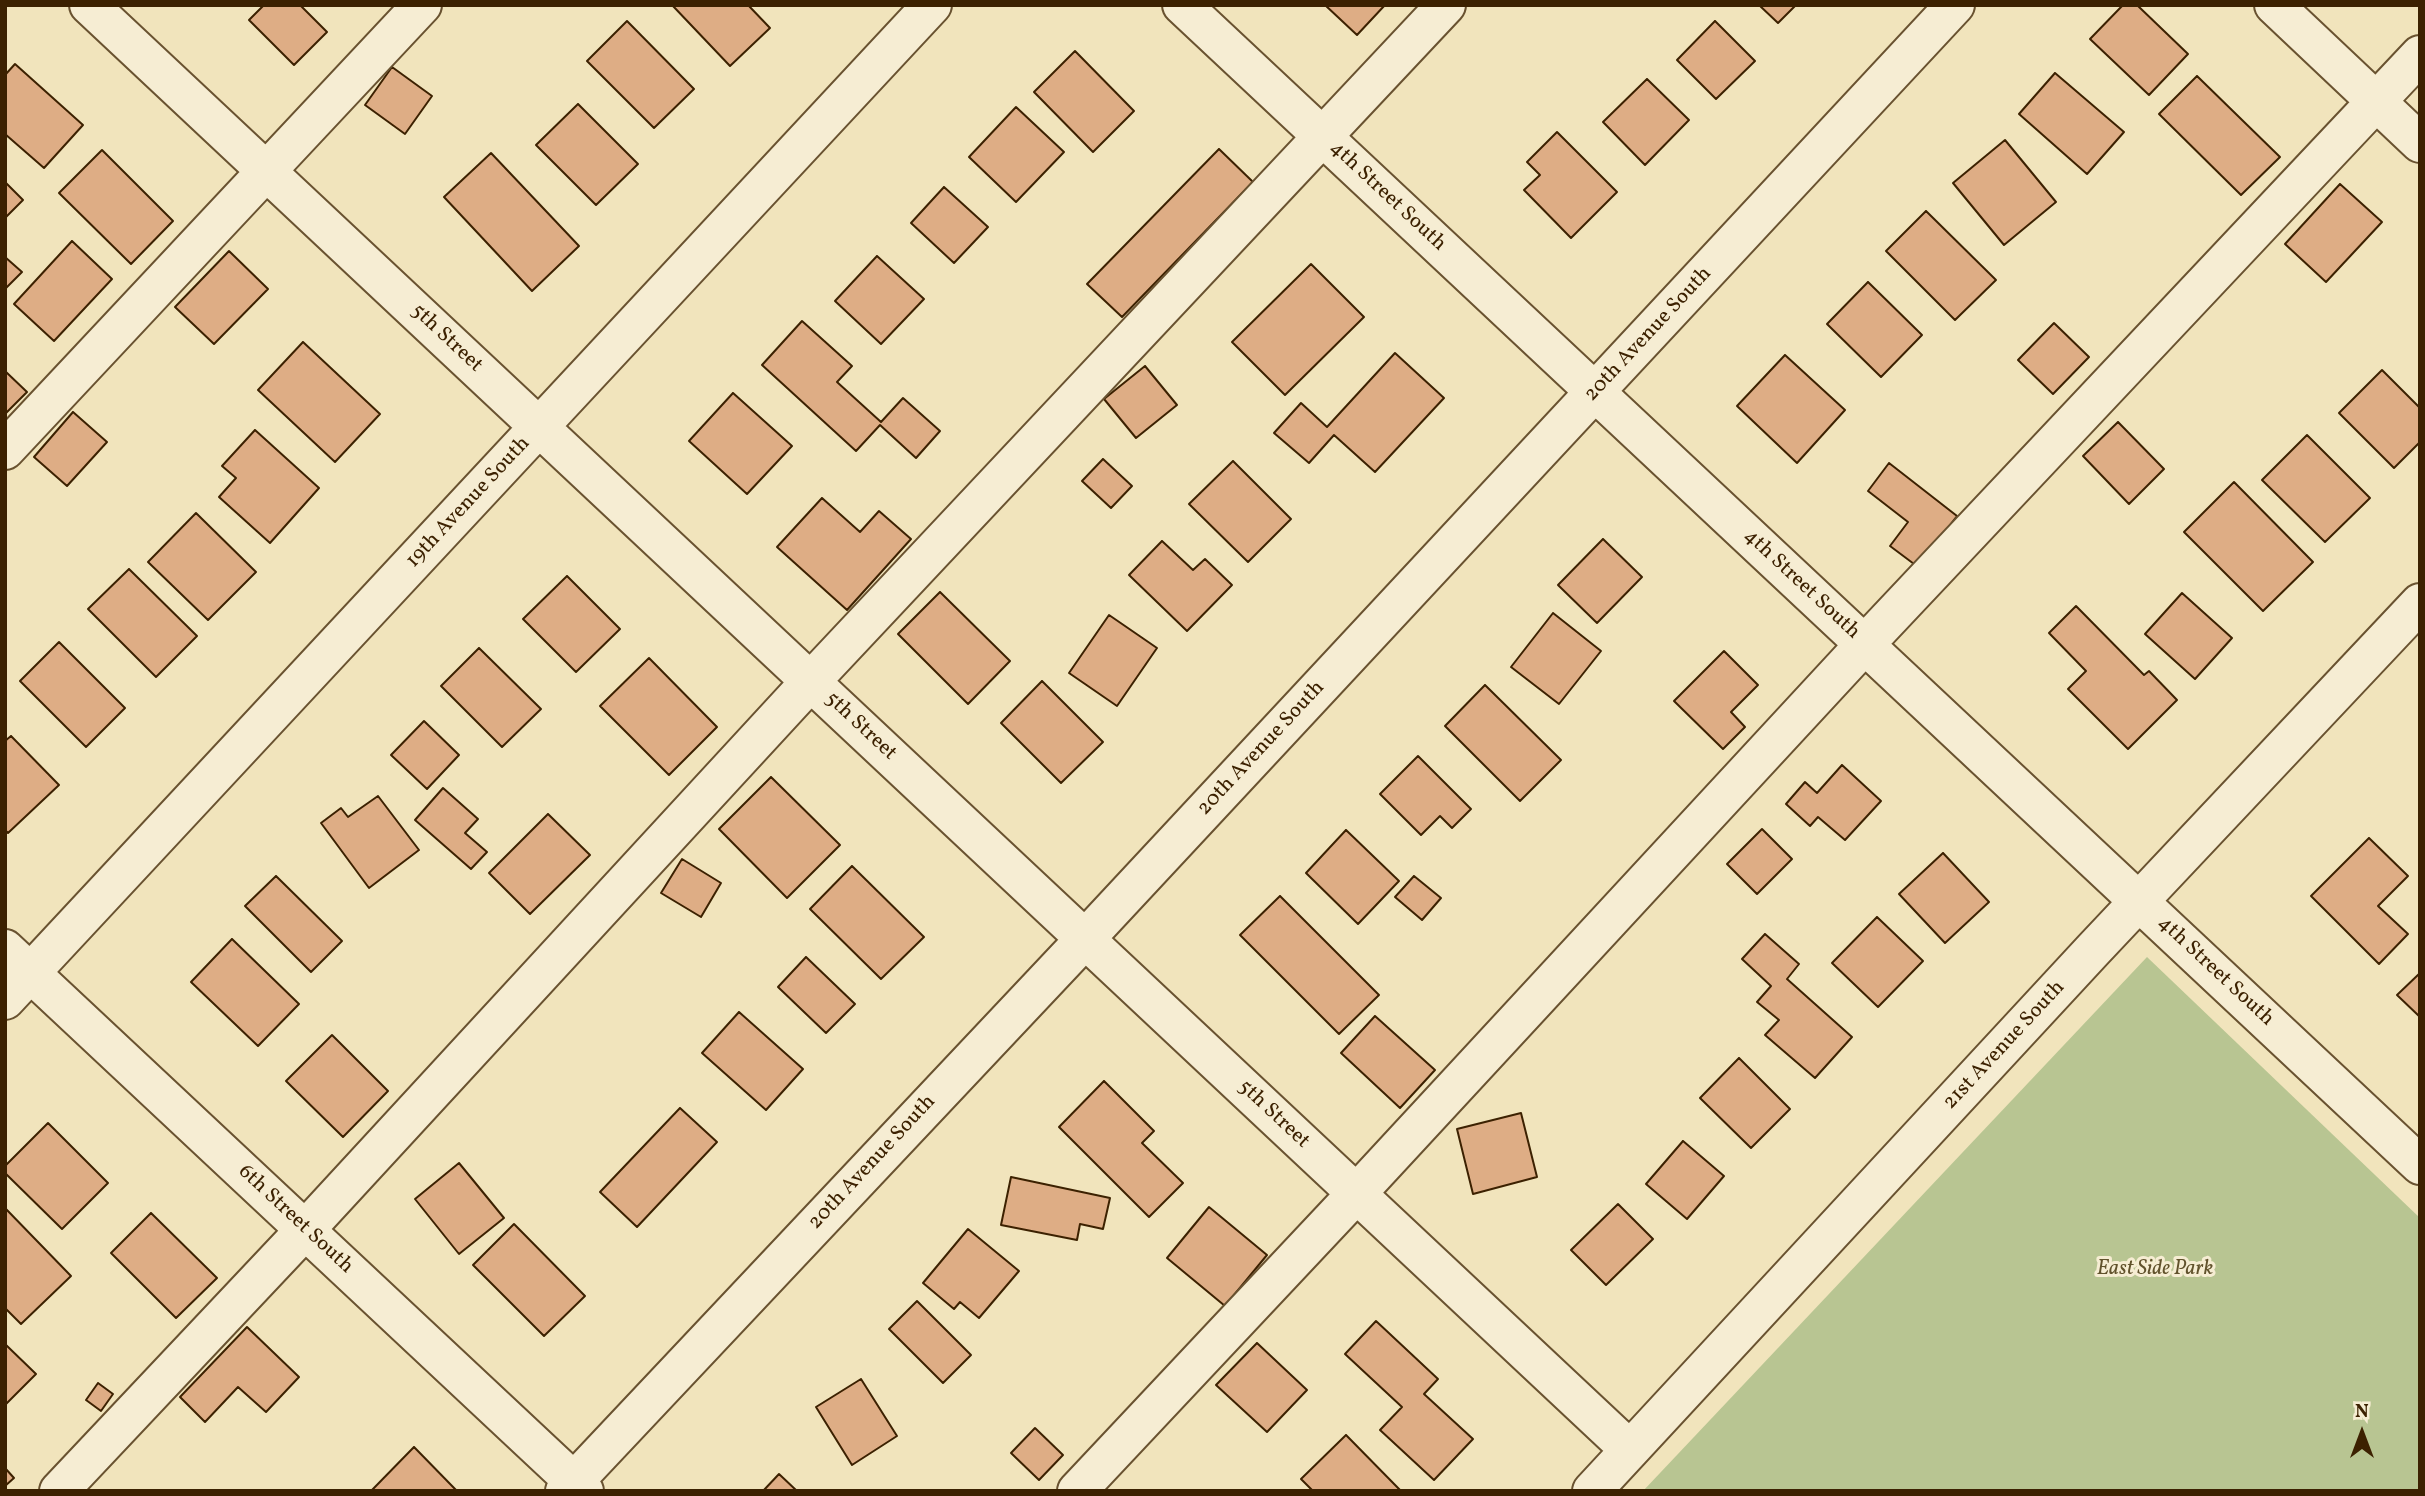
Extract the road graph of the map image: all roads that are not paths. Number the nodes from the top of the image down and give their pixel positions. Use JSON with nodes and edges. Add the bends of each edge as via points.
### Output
{"nodes":[{"id":1,"x":89,"y":5,"type":"edge"},
{"id":2,"x":422,"y":5,"type":"edge"},
{"id":3,"x":932,"y":5,"type":"edge"},
{"id":4,"x":1182,"y":5,"type":"edge"},
{"id":5,"x":1446,"y":5,"type":"edge"},
{"id":6,"x":1955,"y":5,"type":"edge"},
{"id":7,"x":2274,"y":5,"type":"edge"},
{"id":8,"x":2420,"y":55,"type":"edge"},
{"id":9,"x":2376,"y":102,"type":"junction"},
{"id":10,"x":1323,"y":137,"type":"junction"},
{"id":11,"x":2420,"y":143,"type":"edge"},
{"id":12,"x":268,"y":172,"type":"junction"},
{"id":13,"x":1595,"y":393,"type":"junction"},
{"id":14,"x":540,"y":427,"type":"junction"},
{"id":15,"x":5,"y":450,"type":"edge"},
{"id":16,"x":2420,"y":603,"type":"edge"},
{"id":17,"x":1865,"y":644,"type":"junction"},
{"id":18,"x":811,"y":681,"type":"junction"},
{"id":19,"x":2139,"y":901,"type":"junction"},
{"id":20,"x":1085,"y":939,"type":"junction"},
{"id":21,"x":18,"y":961,"type":"edge"},
{"id":22,"x":5,"y":1000,"type":"edge"},
{"id":23,"x":2417,"y":1158,"type":"edge"},
{"id":24,"x":1357,"y":1193,"type":"junction"},
{"id":25,"x":305,"y":1230,"type":"junction"},
{"id":26,"x":1630,"y":1450,"type":"junction"},
{"id":27,"x":574,"y":1488,"type":"edge"},
{"id":28,"x":59,"y":1491,"type":"edge"},
{"id":29,"x":1077,"y":1491,"type":"edge"},
{"id":30,"x":1592,"y":1491,"type":"edge"}],
"edges":[{"from":1,"to":12,"type":"street","name":"5th Street"},
{"from":2,"to":12,"type":"street"},
{"from":3,"to":14,"type":"street","name":"19th Avenue South"},
{"from":4,"to":10,"type":"street","name":"4th Street South"},
{"from":5,"to":10,"type":"street"},
{"from":6,"to":13,"type":"street","name":"20th Avenue South"},
{"from":7,"to":9,"type":"street"},
{"from":8,"to":9,"type":"street"},
{"from":9,"to":11,"type":"street"},
{"from":9,"to":17,"type":"street"},
{"from":10,"to":13,"type":"street","name":"4th Street South"},
{"from":10,"to":18,"type":"street"},
{"from":12,"to":14,"type":"street","name":"5th Street"},
{"from":12,"to":15,"type":"street"},
{"from":13,"to":17,"type":"street","name":"4th Street South"},
{"from":13,"to":20,"type":"street","name":"20th Avenue South"},
{"from":14,"to":18,"type":"street","name":"5th Street"},
{"from":14,"to":21,"type":"street","name":"19th Avenue South"},
{"from":16,"to":19,"type":"street","name":"21st Avenue South"},
{"from":17,"to":19,"type":"street","name":"4th Street South"},
{"from":17,"to":24,"type":"street"},
{"from":18,"to":20,"type":"street","name":"5th Street"},
{"from":18,"to":25,"type":"street"},
{"from":19,"to":23,"type":"street","name":"4th Street South"},
{"from":19,"to":26,"type":"street","name":"21st Avenue South"},
{"from":20,"to":24,"type":"street","name":"5th Street"},
{"from":20,"to":27,"type":"street","name":"20th Avenue South"},
{"from":21,"to":22,"type":"street","name":"19th Avenue South"},
{"from":21,"to":25,"type":"street","name":"6th Street South"},
{"from":24,"to":26,"type":"street","name":"5th Street"},
{"from":24,"to":29,"type":"street"},
{"from":25,"to":27,"type":"street","name":"6th Street South"},
{"from":25,"to":28,"type":"street"},
{"from":26,"to":30,"type":"street","name":"21st Avenue South"}]}
